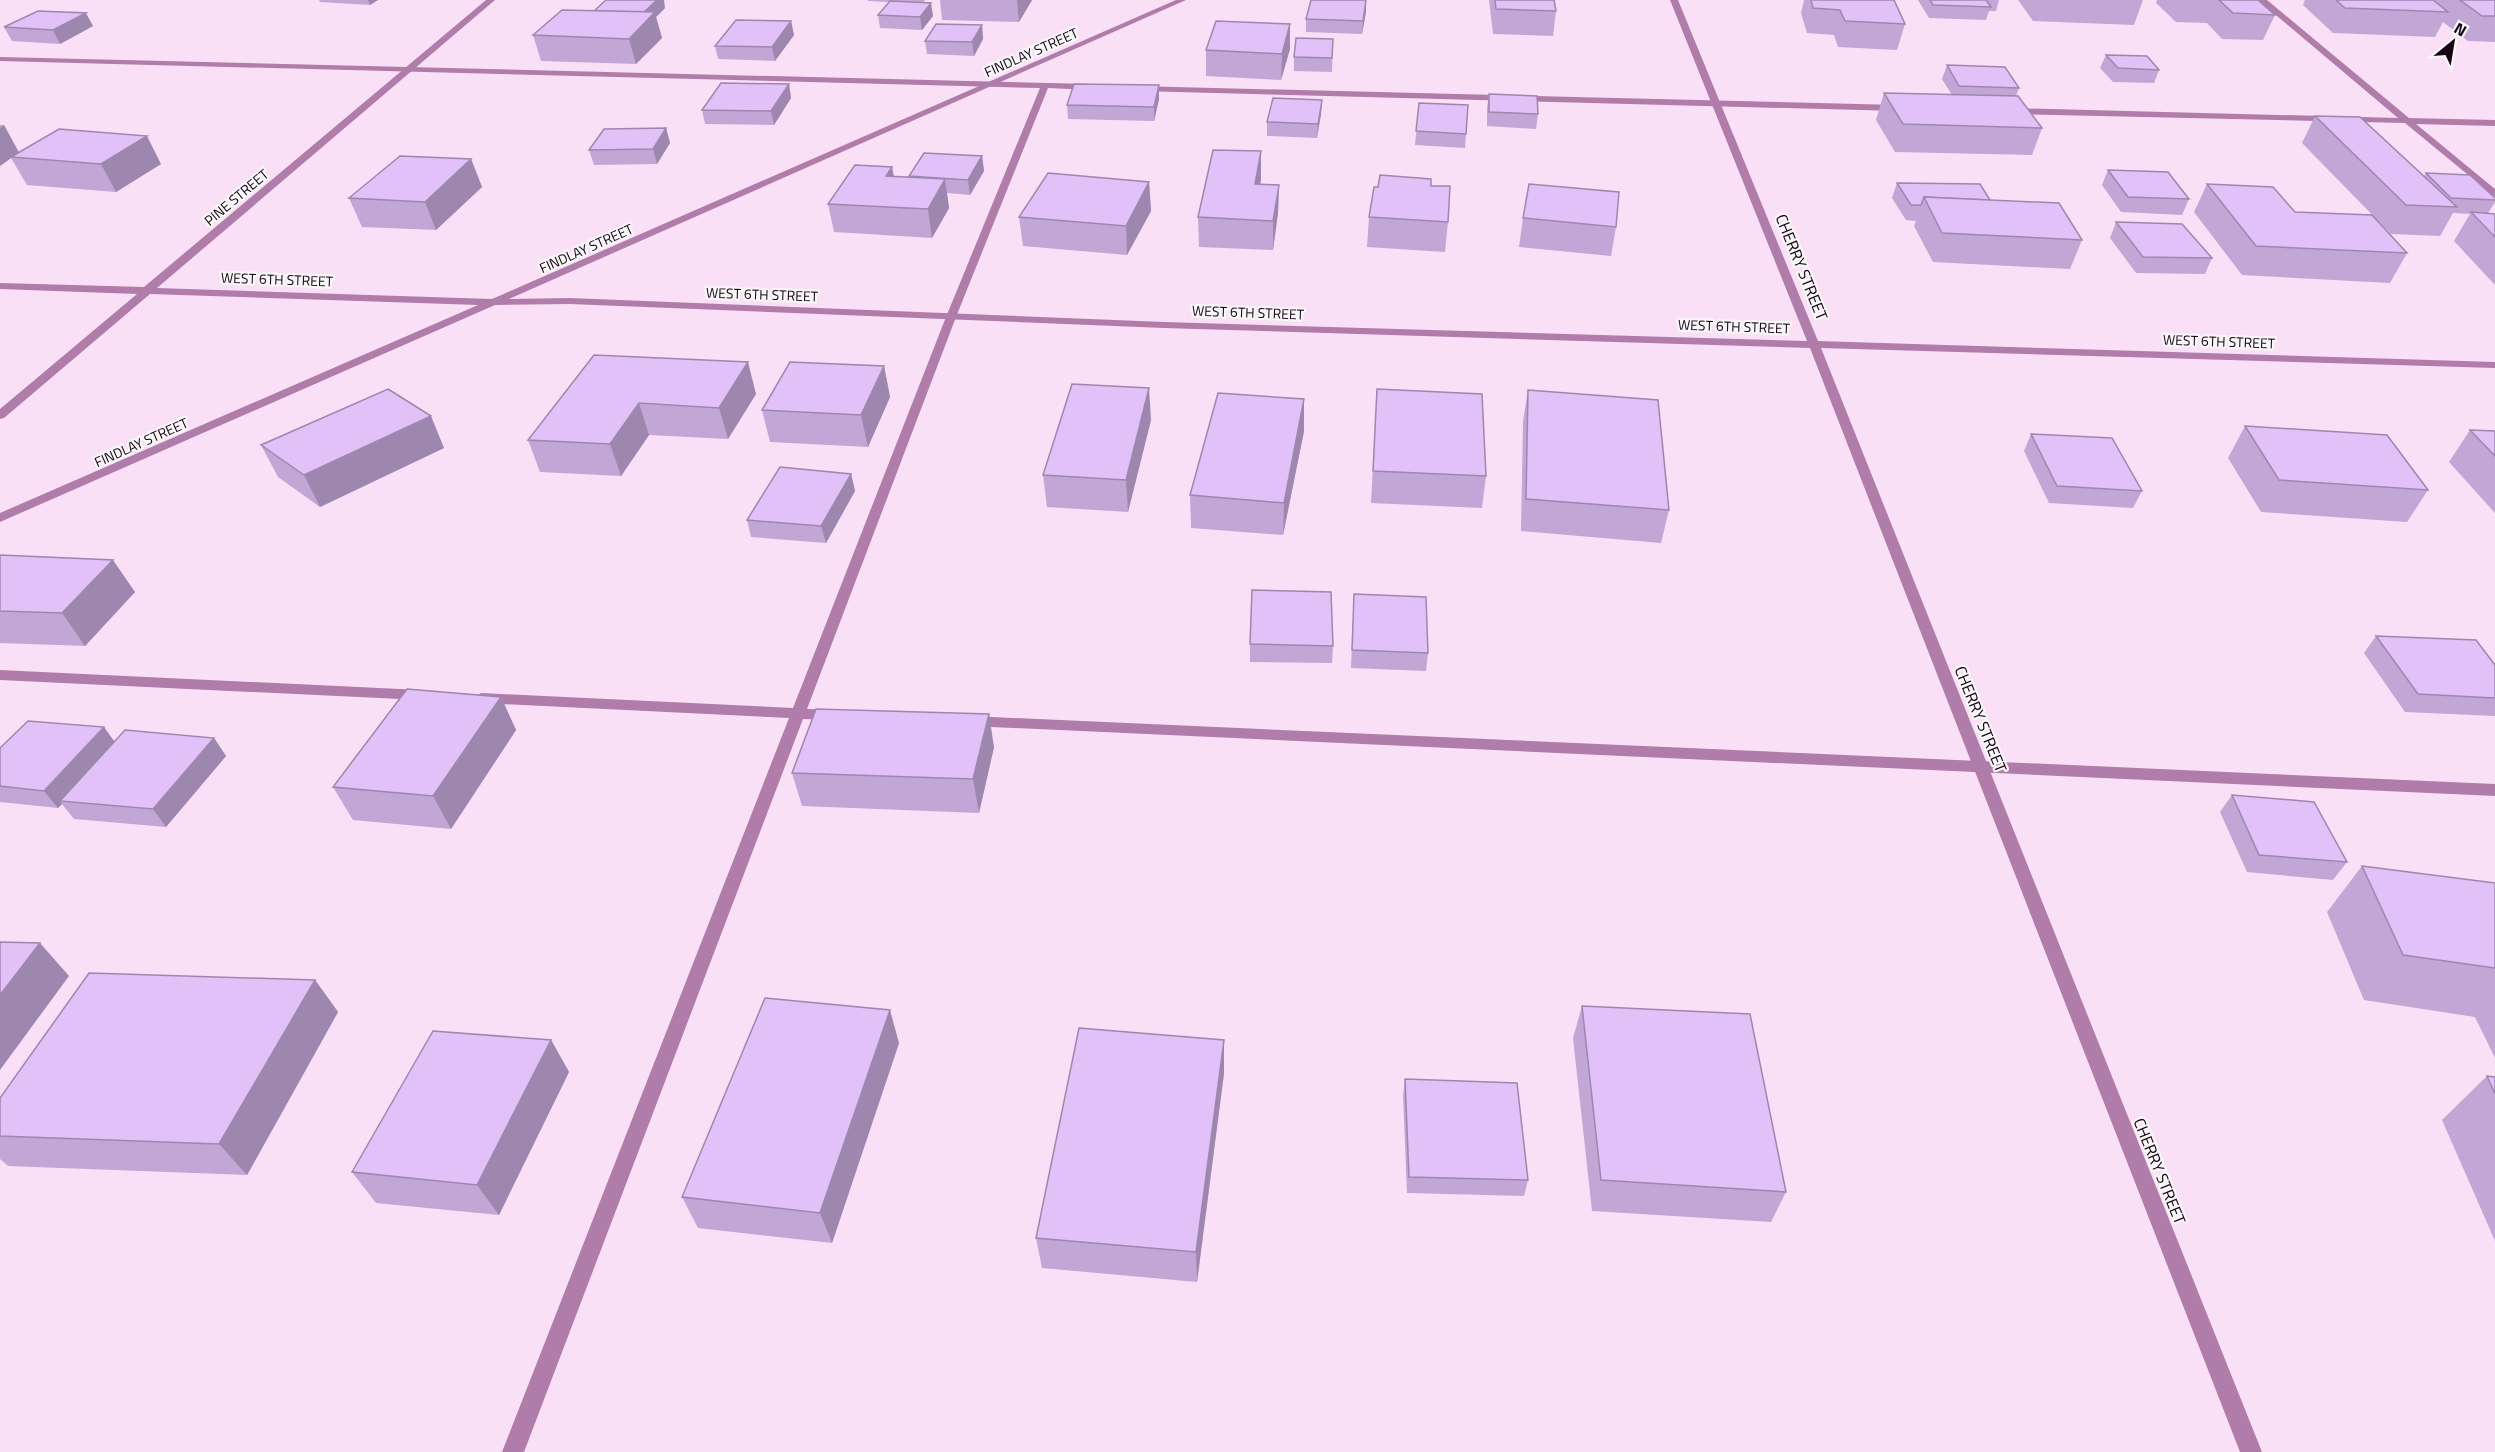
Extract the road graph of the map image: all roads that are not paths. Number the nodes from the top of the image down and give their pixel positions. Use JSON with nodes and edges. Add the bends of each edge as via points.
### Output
{"nodes":[{"id":1,"x":491,"y":0,"type":"edge"},
{"id":2,"x":1182,"y":0,"type":"edge"},
{"id":3,"x":1674,"y":0,"type":"edge"},
{"id":4,"x":2262,"y":0,"type":"edge"},
{"id":5,"x":0,"y":59,"type":"edge"},
{"id":6,"x":407,"y":70,"type":"junction"},
{"id":7,"x":991,"y":84,"type":"junction"},
{"id":8,"x":1045,"y":86,"type":"junction"},
{"id":9,"x":1104,"y":87,"type":"edge"},
{"id":10,"x":1128,"y":88,"type":"edge"},
{"id":11,"x":1716,"y":104,"type":"junction"},
{"id":12,"x":1909,"y":108,"type":"edge"},
{"id":13,"x":2004,"y":111,"type":"edge"},
{"id":14,"x":2408,"y":121,"type":"junction"},
{"id":15,"x":2495,"y":123,"type":"edge"},
{"id":16,"x":2495,"y":194,"type":"edge"},
{"id":17,"x":0,"y":286,"type":"edge"},
{"id":18,"x":145,"y":290,"type":"junction"},
{"id":19,"x":497,"y":302,"type":"junction"},
{"id":20,"x":951,"y":317,"type":"junction"},
{"id":21,"x":1814,"y":343,"type":"junction"},
{"id":22,"x":2495,"y":365,"type":"edge"},
{"id":23,"x":0,"y":415,"type":"edge"},
{"id":24,"x":0,"y":518,"type":"edge"},
{"id":25,"x":0,"y":675,"type":"edge"},
{"id":26,"x":441,"y":696,"type":"edge"},
{"id":27,"x":465,"y":697,"type":"edge"},
{"id":28,"x":798,"y":713,"type":"junction"},
{"id":29,"x":846,"y":715,"type":"edge"},
{"id":30,"x":953,"y":720,"type":"edge"},
{"id":31,"x":1982,"y":769,"type":"junction"},
{"id":32,"x":2495,"y":790,"type":"edge"},
{"id":33,"x":513,"y":1452,"type":"edge"},
{"id":34,"x":2251,"y":1452,"type":"edge"}],
"edges":[{"from":1,"to":6,"type":"street","name":"PINE STREET"},
{"from":2,"to":7,"type":"street","name":"FINDLAY STREET"},
{"from":3,"to":11,"type":"street","name":"CHERRY STREET"},
{"from":4,"to":14,"type":"street"},
{"from":5,"to":6,"type":"street"},
{"from":6,"to":7,"type":"street"},
{"from":6,"to":18,"type":"street","name":"PINE STREET"},
{"from":7,"to":8,"type":"street"},
{"from":7,"to":19,"type":"street","name":"FINDLAY STREET"},
{"from":8,"to":9,"type":"street"},
{"from":8,"to":20,"type":"street"},
{"from":10,"to":11,"type":"street"},
{"from":11,"to":12,"type":"street"},
{"from":11,"to":21,"type":"street","name":"CHERRY STREET"},
{"from":13,"to":14,"type":"street"},
{"from":14,"to":15,"type":"street"},
{"from":14,"to":16,"type":"street"},
{"from":17,"to":18,"type":"street","name":"WEST 6TH STREET"},
{"from":18,"to":19,"type":"street","name":"WEST 6TH STREET"},
{"from":18,"to":23,"type":"street","name":"PINE STREET"},
{"from":19,"to":20,"type":"street","name":"WEST 6TH STREET","via":[[570,301]]},
{"from":19,"to":24,"type":"street","name":"FINDLAY STREET"},
{"from":20,"to":21,"type":"street","name":"WEST 6TH STREET"},
{"from":20,"to":28,"type":"street"},
{"from":21,"to":22,"type":"street","name":"WEST 6TH STREET"},
{"from":21,"to":31,"type":"street","name":"CHERRY STREET"},
{"from":25,"to":26,"type":"street"},
{"from":27,"to":28,"type":"street"},
{"from":28,"to":29,"type":"street"},
{"from":28,"to":33,"type":"street"},
{"from":30,"to":31,"type":"street"},
{"from":31,"to":32,"type":"street"},
{"from":31,"to":34,"type":"street","name":"CHERRY STREET"}]}
